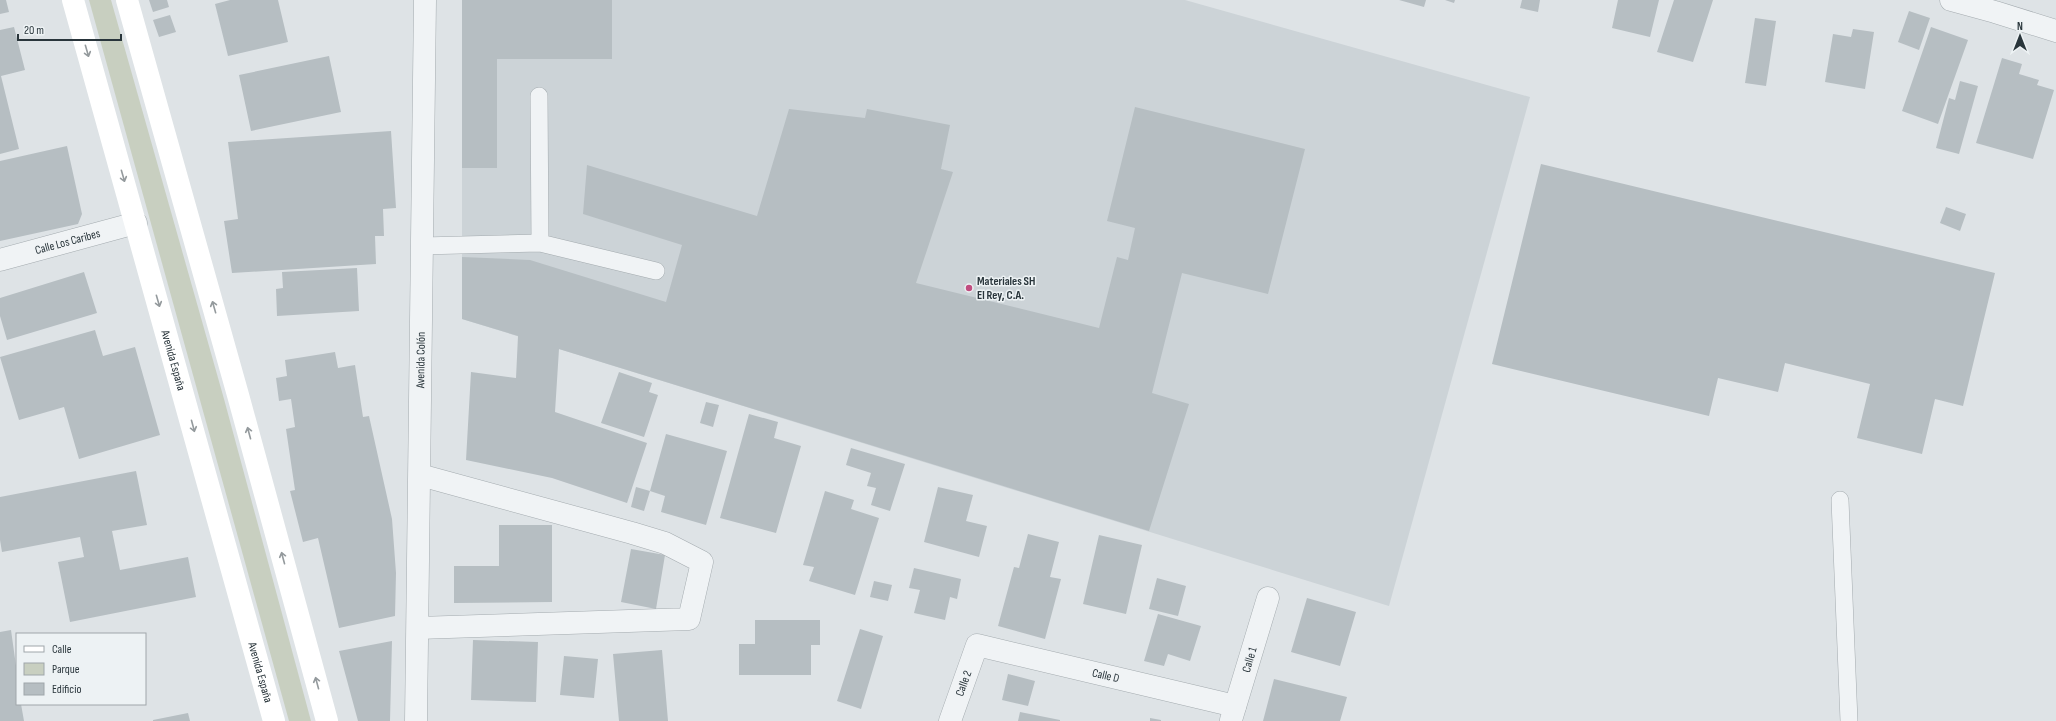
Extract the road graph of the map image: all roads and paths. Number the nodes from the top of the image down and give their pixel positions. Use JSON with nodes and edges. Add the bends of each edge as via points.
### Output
{"nodes":[{"id":1,"x":73,"y":0,"type":"edge"},
{"id":2,"x":127,"y":0,"type":"edge"},
{"id":3,"x":425,"y":0,"type":"edge"},
{"id":4,"x":1951,"y":0,"type":"edge"},
{"id":5,"x":1996,"y":6,"type":"edge"},
{"id":6,"x":2056,"y":31,"type":"edge"},
{"id":7,"x":539,"y":96,"type":"dead end"},
{"id":8,"x":136,"y":223,"type":"junction"},
{"id":9,"x":540,"y":243,"type":"junction"},
{"id":10,"x":422,"y":246,"type":"junction"},
{"id":11,"x":0,"y":260,"type":"edge"},
{"id":12,"x":656,"y":271,"type":"dead end"},
{"id":13,"x":420,"y":475,"type":"junction"},
{"id":14,"x":1840,"y":500,"type":"dead end"},
{"id":15,"x":1268,"y":598,"type":"dead end"},
{"id":16,"x":418,"y":628,"type":"junction"},
{"id":17,"x":977,"y":645,"type":"joint"},
{"id":18,"x":1233,"y":714,"type":"edge"},
{"id":19,"x":274,"y":721,"type":"edge"},
{"id":20,"x":327,"y":721,"type":"edge"},
{"id":21,"x":416,"y":721,"type":"edge"},
{"id":22,"x":950,"y":721,"type":"edge"},
{"id":23,"x":1849,"y":721,"type":"edge"}],
"edges":[{"from":1,"to":8,"type":"main road","name":"Avenida España","one_way":true},
{"from":20,"to":2,"type":"main road","one_way":true},
{"from":3,"to":10,"type":"street","name":"Avenida Colón"},
{"from":4,"to":5,"type":"street"},
{"from":5,"to":6,"type":"street"},
{"from":7,"to":9,"type":"lane"},
{"from":8,"to":11,"type":"street","name":"Calle Los Caribes"},
{"from":8,"to":19,"type":"main road","name":"Avenida España","one_way":true},
{"from":9,"to":10,"type":"lane"},
{"from":9,"to":12,"type":"lane"},
{"from":10,"to":13,"type":"street","name":"Avenida Colón"},
{"from":13,"to":16,"type":"street","name":"Avenida Colón"},
{"from":13,"to":16,"type":"street","via":[[632,533],[665,544],[702,562],[689,619]]},
{"from":14,"to":23,"type":"lane"},
{"from":15,"to":18,"type":"street","name":"Calle 1"},
{"from":16,"to":21,"type":"street","name":"Avenida Colón"},
{"from":17,"to":18,"type":"street","name":"Calle D"},
{"from":17,"to":22,"type":"street","name":"Calle 2"}]}
